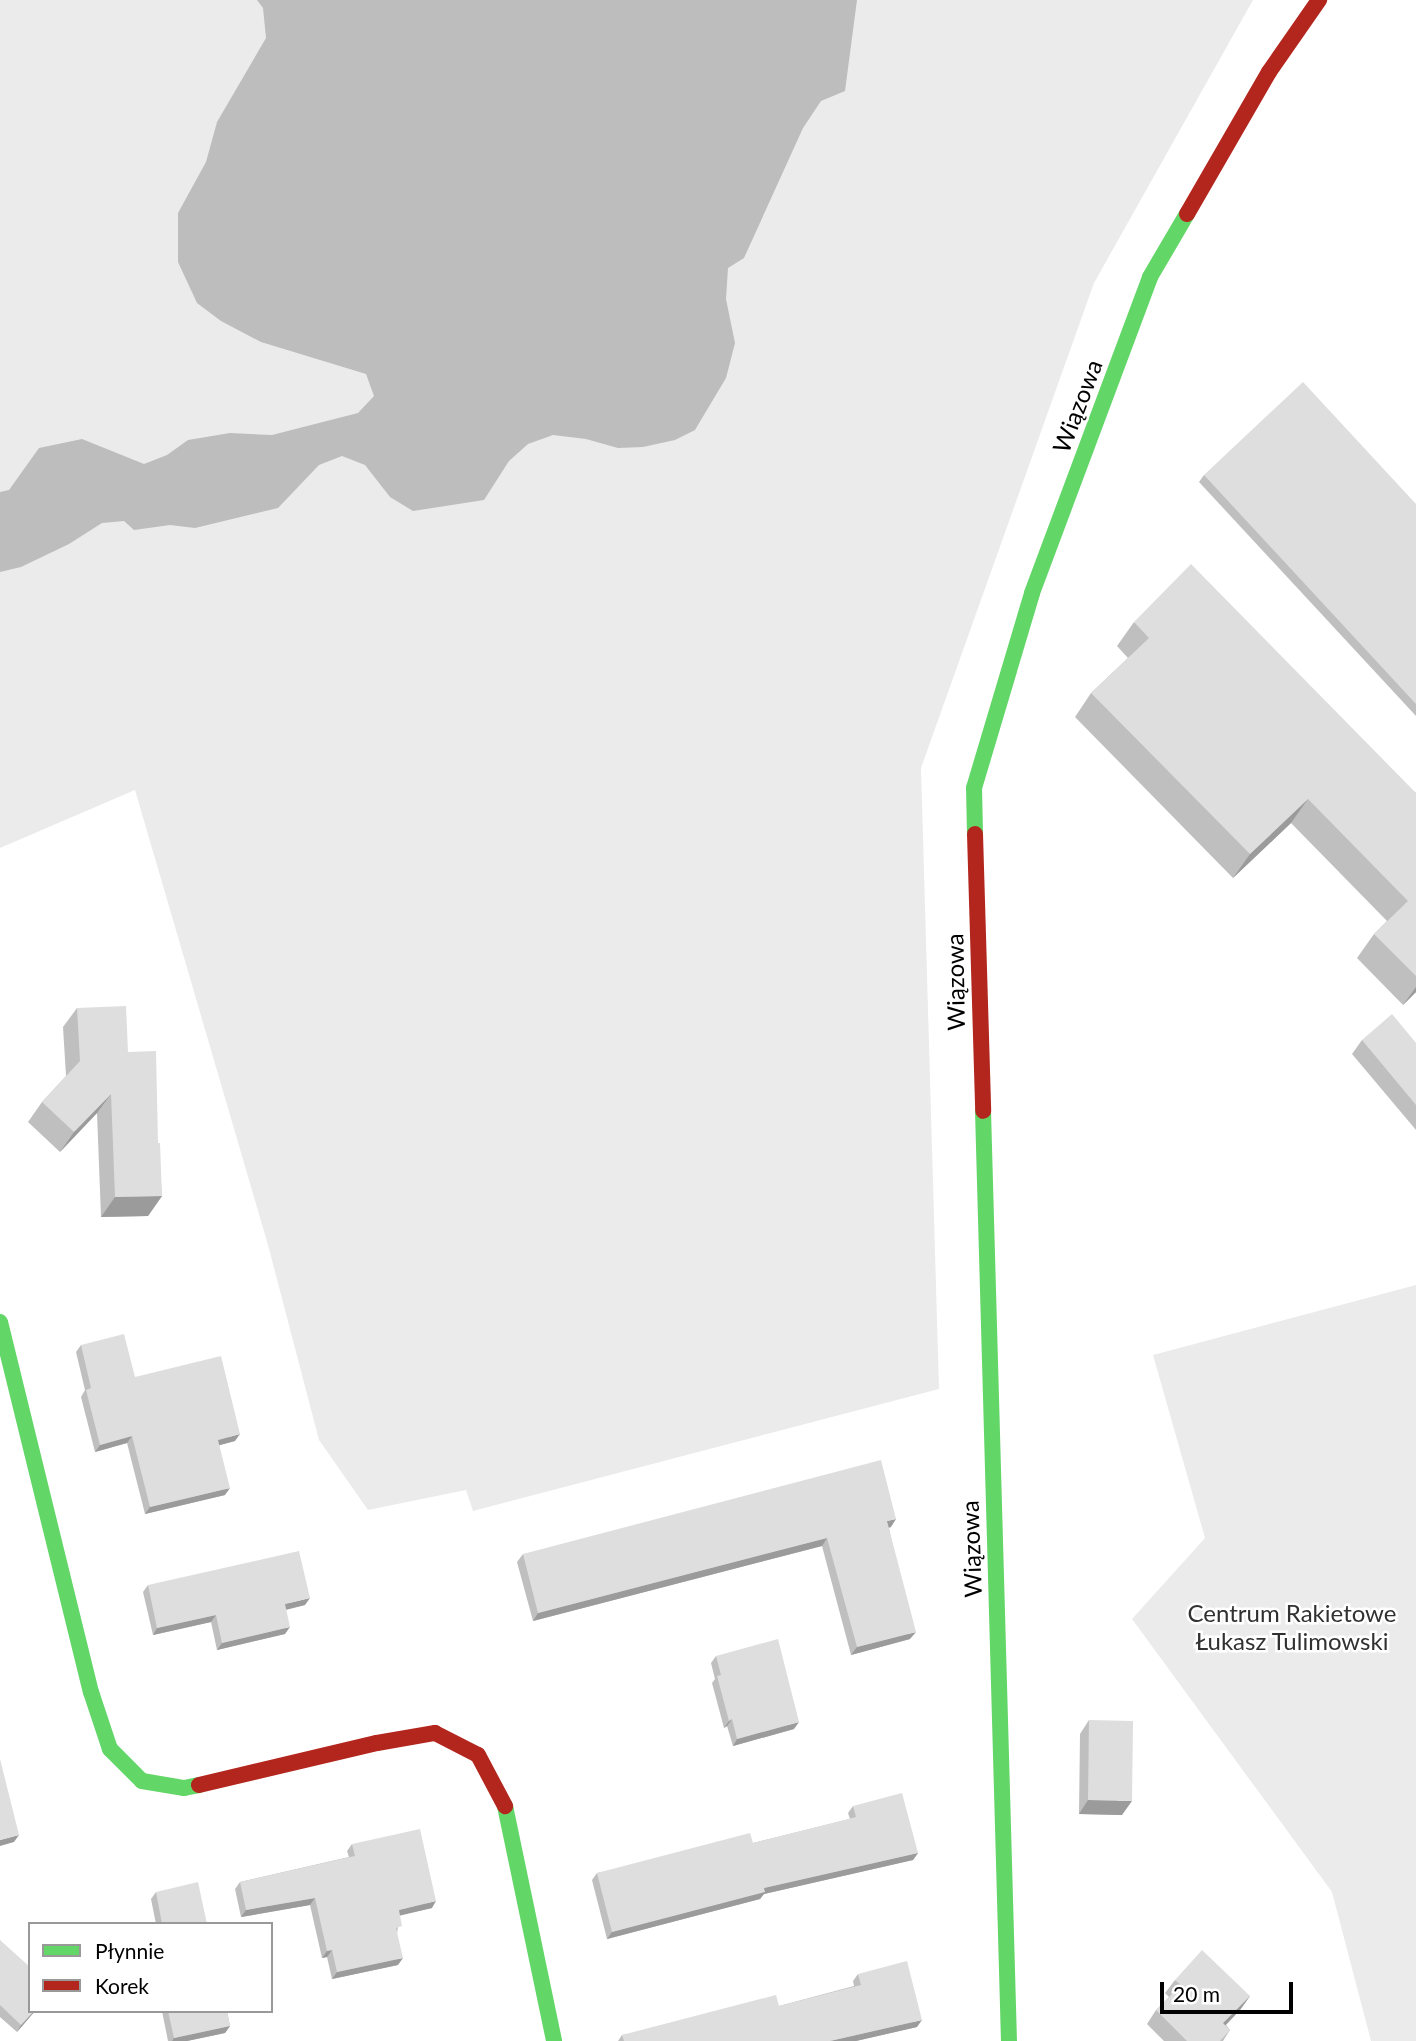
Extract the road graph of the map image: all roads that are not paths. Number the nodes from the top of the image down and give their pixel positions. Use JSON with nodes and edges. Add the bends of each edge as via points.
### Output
{"nodes":[{"id":1,"x":1319,"y":0,"type":"edge"},
{"id":2,"x":0,"y":1322,"type":"edge"},
{"id":3,"x":554,"y":2041,"type":"edge"},
{"id":4,"x":1009,"y":2041,"type":"edge"}],
"edges":[{"from":1,"to":4,"type":"street","name":"Wiązowa","via":[[1269,72],[1150,277],[1032,593],[974,788]]},
{"from":2,"to":3,"type":"street","via":[[90,1692],[110,1749],[142,1781],[184,1788],[435,1733],[478,1755],[505,1805]]}]}
